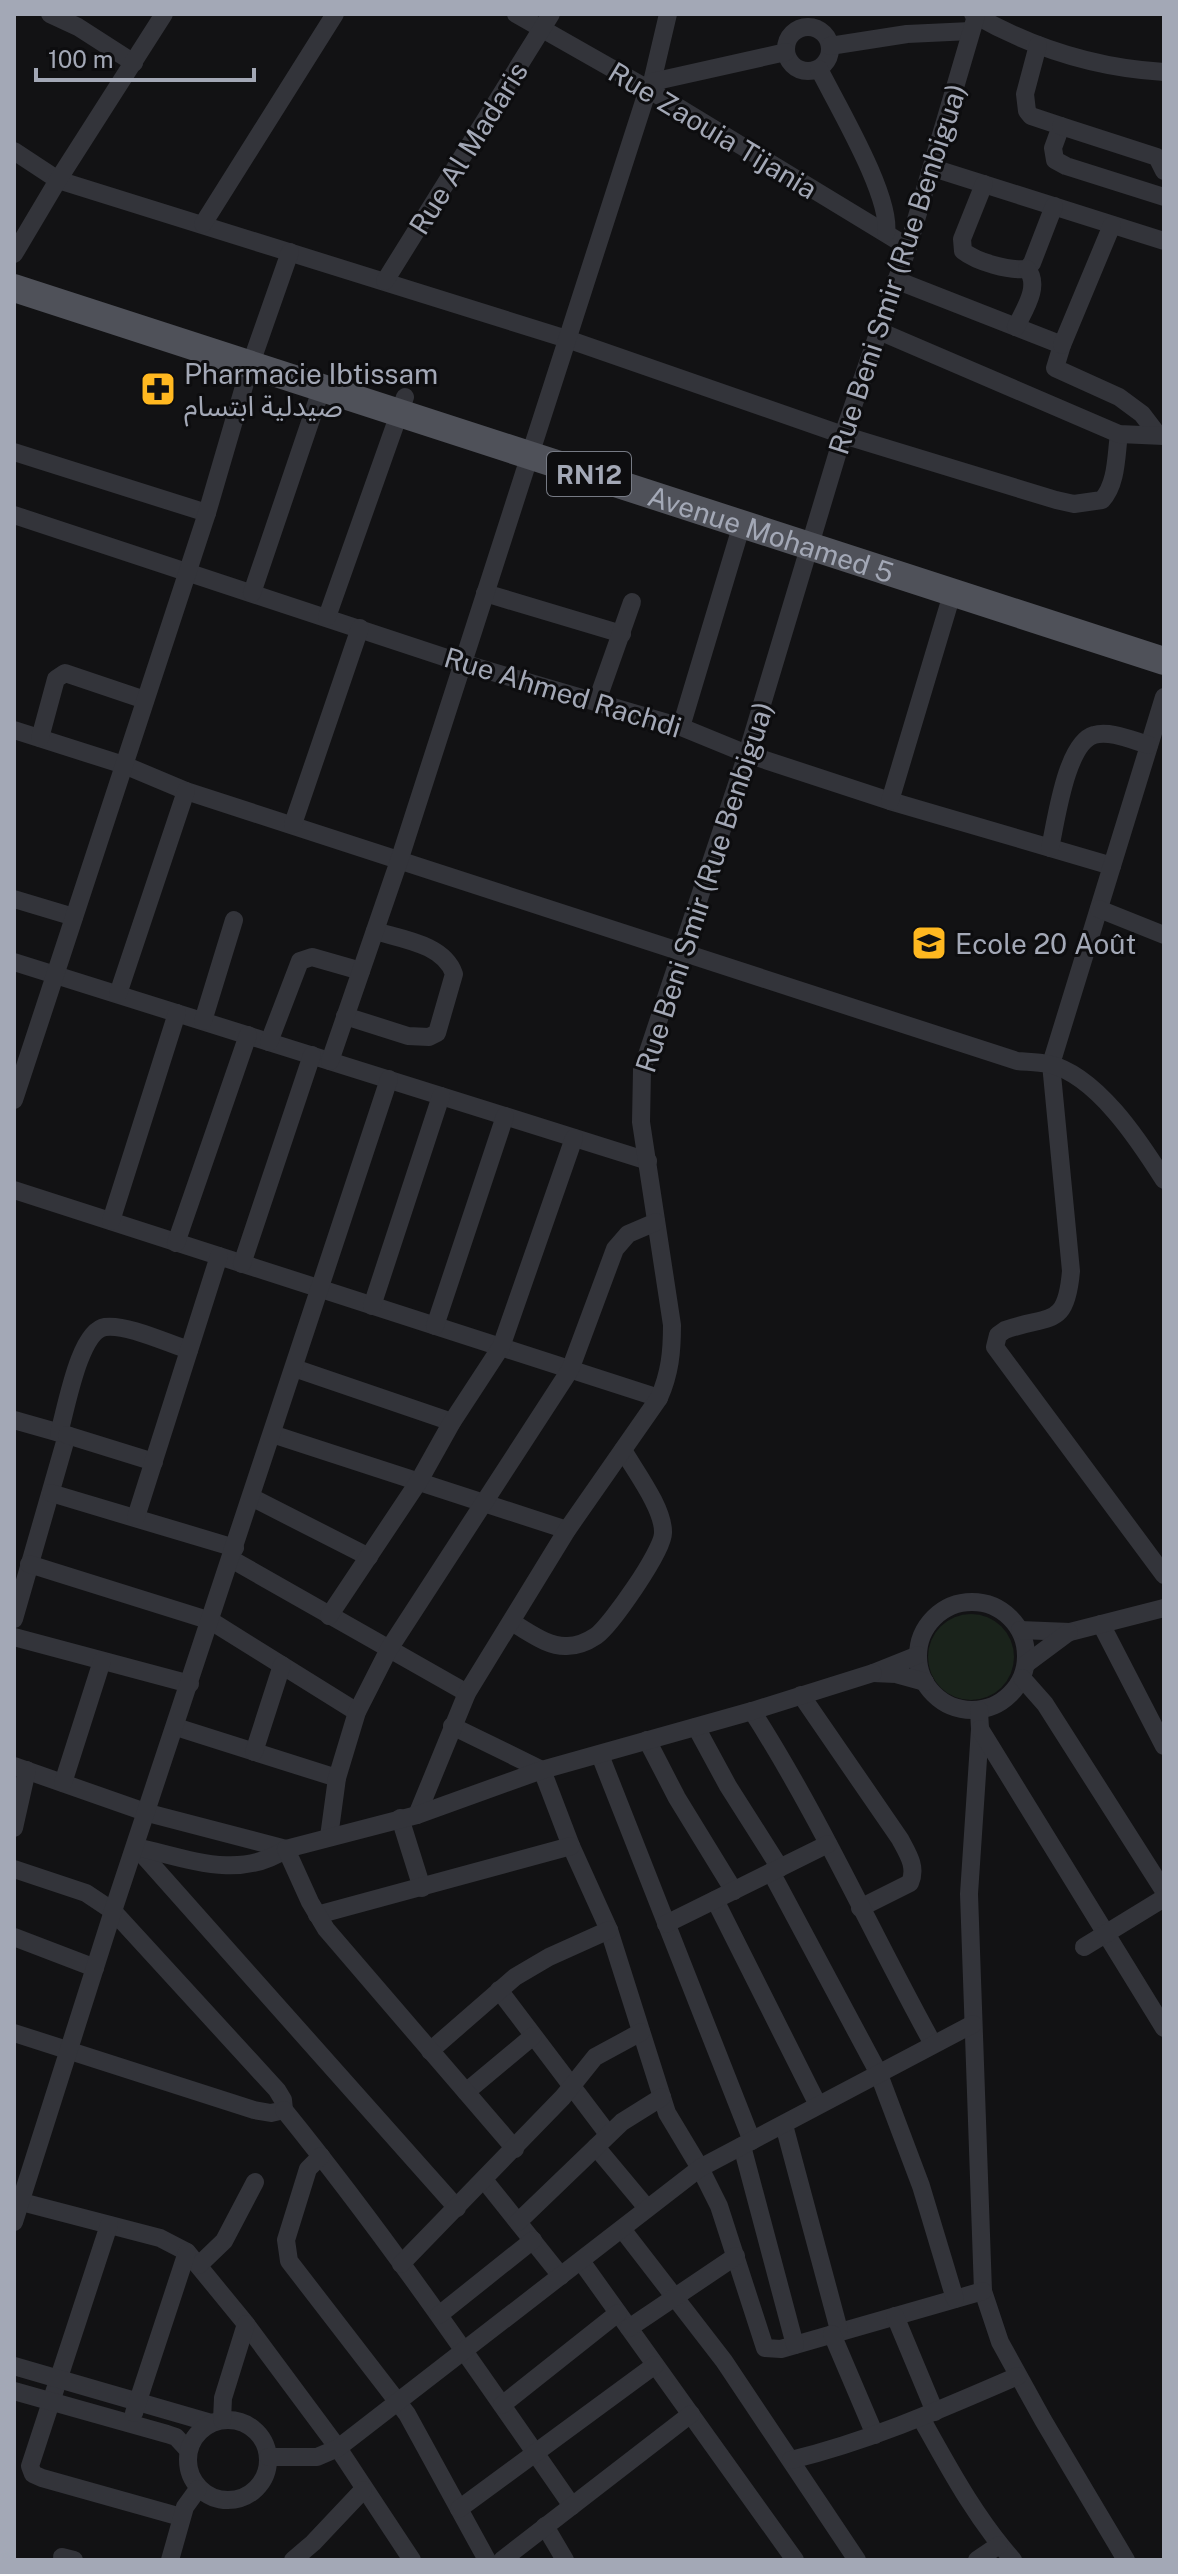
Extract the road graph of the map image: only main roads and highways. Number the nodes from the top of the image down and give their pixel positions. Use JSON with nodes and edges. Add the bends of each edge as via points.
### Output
{"nodes":[{"id":1,"x":14,"y":271,"type":"edge"},
{"id":2,"x":14,"y":288,"type":"edge"},
{"id":3,"x":253,"y":358,"type":"junction"},
{"id":4,"x":403,"y":404,"type":"junction"},
{"id":5,"x":531,"y":448,"type":"junction"},
{"id":6,"x":813,"y":539,"type":"junction"},
{"id":7,"x":1164,"y":645,"type":"edge"},
{"id":8,"x":1164,"y":661,"type":"edge"}],
"edges":[{"from":1,"to":3,"type":"main road","name":"Avenue Mohamed 5","number":"RN12"},
{"from":2,"to":3,"type":"main road","name":"Avenue Mohamed 5","number":"RN12"},
{"from":3,"to":4,"type":"main road","name":"Avenue Mohamed 5","number":"RN12"},
{"from":3,"to":4,"type":"main road","name":"Avenue Mohamed 5","number":"RN12","via":[[322,387]]},
{"from":4,"to":5,"type":"main road","name":"Avenue Mohamed 5","number":"RN12"},
{"from":5,"to":6,"type":"main road","name":"Avenue Mohamed 5","number":"RN12"},
{"from":5,"to":6,"type":"main road","name":"Avenue Mohamed 5","number":"RN12","via":[[742,524]]},
{"from":6,"to":7,"type":"main road","name":"Avenue Mohamed 5","number":"RN12"},
{"from":6,"to":8,"type":"main road","name":"Avenue Mohamed 5","number":"RN12","via":[[952,594]]}]}
